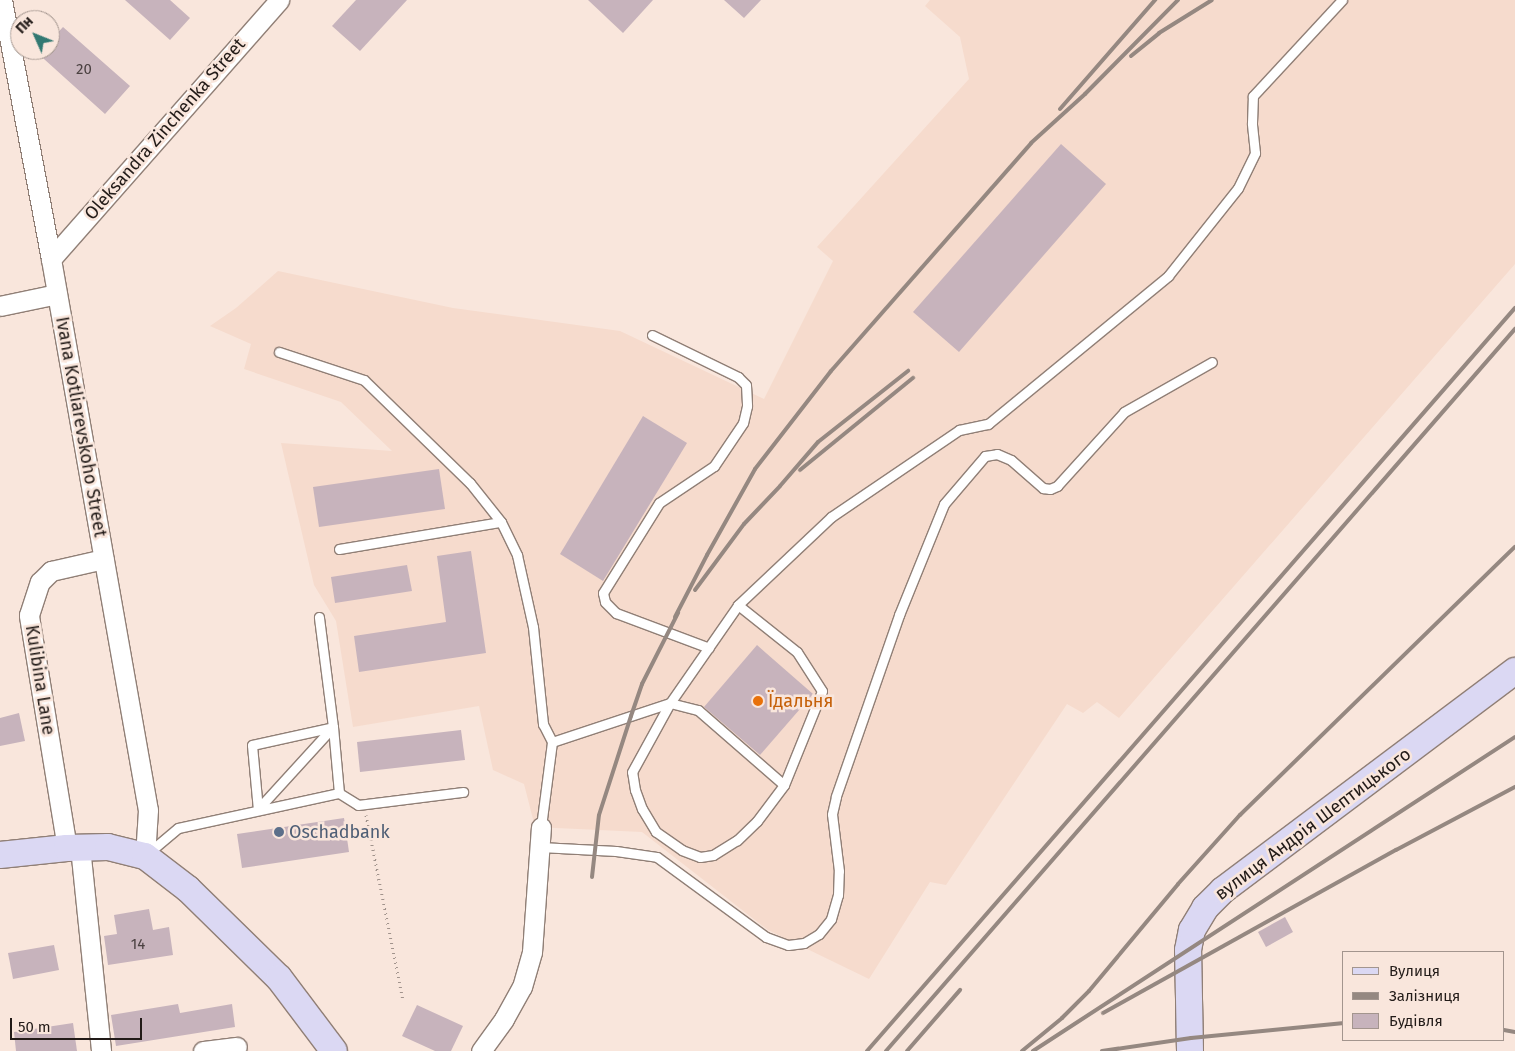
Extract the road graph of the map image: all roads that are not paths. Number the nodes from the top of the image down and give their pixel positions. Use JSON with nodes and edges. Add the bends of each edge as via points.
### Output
{"nodes":[{"id":1,"x":2,"y":0,"type":"edge"},
{"id":2,"x":279,"y":0,"type":"edge"},
{"id":3,"x":1342,"y":0,"type":"edge"},
{"id":4,"x":51,"y":259,"type":"junction"},
{"id":5,"x":57,"y":294,"type":"junction"},
{"id":6,"x":0,"y":306,"type":"edge"},
{"id":7,"x":652,"y":336,"type":"dead end"},
{"id":8,"x":279,"y":352,"type":"dead end"},
{"id":9,"x":1212,"y":362,"type":"dead end"},
{"id":10,"x":501,"y":522,"type":"junction"},
{"id":11,"x":339,"y":549,"type":"dead end"},
{"id":12,"x":104,"y":559,"type":"junction"},
{"id":13,"x":738,"y":605,"type":"junction"},
{"id":14,"x":319,"y":617,"type":"dead end"},
{"id":15,"x":709,"y":648,"type":"junction"},
{"id":16,"x":1515,"y":671,"type":"edge"},
{"id":17,"x":670,"y":703,"type":"junction"},
{"id":18,"x":333,"y":727,"type":"junction"},
{"id":19,"x":552,"y":742,"type":"junction"},
{"id":20,"x":784,"y":785,"type":"junction"},
{"id":21,"x":464,"y":792,"type":"dead end"},
{"id":22,"x":339,"y":793,"type":"junction"},
{"id":23,"x":258,"y":810,"type":"junction"},
{"id":24,"x":541,"y":828,"type":"joint"},
{"id":25,"x":74,"y":847,"type":"junction"},
{"id":26,"x":540,"y":847,"type":"junction"},
{"id":27,"x":10,"y":854,"type":"edge"},
{"id":28,"x":145,"y":856,"type":"junction"},
{"id":29,"x":0,"y":871,"type":"edge"},
{"id":30,"x":237,"y":1046,"type":"dead end"},
{"id":31,"x":101,"y":1051,"type":"edge"},
{"id":32,"x":203,"y":1051,"type":"edge"},
{"id":33,"x":334,"y":1051,"type":"edge"},
{"id":34,"x":481,"y":1051,"type":"edge"},
{"id":35,"x":1190,"y":1051,"type":"edge"}],
"edges":[{"from":1,"to":4,"type":"street","name":"Ivana Kotliarevskoho Street"},
{"from":2,"to":4,"type":"street","name":"Oleksandra Zinchenka Street"},
{"from":3,"to":13,"type":"lane","via":[[1253,96],[1256,154],[1238,188],[1168,276],[988,424],[959,430],[831,517]]},
{"from":4,"to":5,"type":"street","name":"Ivana Kotliarevskoho Street"},
{"from":5,"to":6,"type":"street"},
{"from":5,"to":12,"type":"street","name":"Ivana Kotliarevskoho Street"},
{"from":7,"to":15,"type":"lane","via":[[738,377],[746,385],[747,406],[743,423],[714,466],[659,503],[603,593],[616,613]]},
{"from":8,"to":10,"type":"lane","via":[[364,380],[470,482]]},
{"from":9,"to":26,"type":"lane","via":[[1124,412],[1057,486],[1043,488],[1011,460],[997,454],[985,456],[944,504],[899,615],[836,796],[832,814],[839,871],[838,895],[831,919],[819,934],[804,943],[788,945],[766,937],[656,857],[616,850]]},
{"from":10,"to":11,"type":"lane"},
{"from":10,"to":19,"type":"lane","via":[[517,555],[533,627],[544,724]]},
{"from":12,"to":25,"type":"street","name":"Kulibina Lane","via":[[51,571],[40,582],[29,615]]},
{"from":12,"to":28,"type":"street","name":"Ivana Kotliarevskoho Street","via":[[148,810]]},
{"from":13,"to":15,"type":"lane"},
{"from":13,"to":20,"type":"lane","via":[[797,652],[822,691]]},
{"from":14,"to":18,"type":"lane"},
{"from":15,"to":17,"type":"lane"},
{"from":16,"to":35,"type":"main road","name":"вулиця Андрія Шептицького","via":[[1223,890],[1204,908],[1192,930],[1188,950]]},
{"from":17,"to":19,"type":"lane"},
{"from":17,"to":20,"type":"lane","via":[[698,710]]},
{"from":17,"to":20,"type":"lane","via":[[632,772],[642,809],[656,832],[682,850],[700,857],[713,855],[737,840],[757,821]]},
{"from":18,"to":22,"type":"lane"},
{"from":18,"to":23,"type":"lane"},
{"from":18,"to":23,"type":"lane","via":[[252,745]]},
{"from":19,"to":24,"type":"lane"},
{"from":21,"to":22,"type":"lane","via":[[358,805]]},
{"from":22,"to":23,"type":"lane"},
{"from":23,"to":28,"type":"lane","via":[[178,828]]},
{"from":24,"to":26,"type":"street"},
{"from":25,"to":27,"type":"main road"},
{"from":25,"to":28,"type":"main road","via":[[108,846]]},
{"from":25,"to":31,"type":"street"},
{"from":26,"to":34,"type":"street","via":[[532,952],[522,987]]},
{"from":27,"to":29,"type":"street"},
{"from":28,"to":33,"type":"main road","via":[[188,889],[279,978]]},
{"from":30,"to":32,"type":"street"}]}
